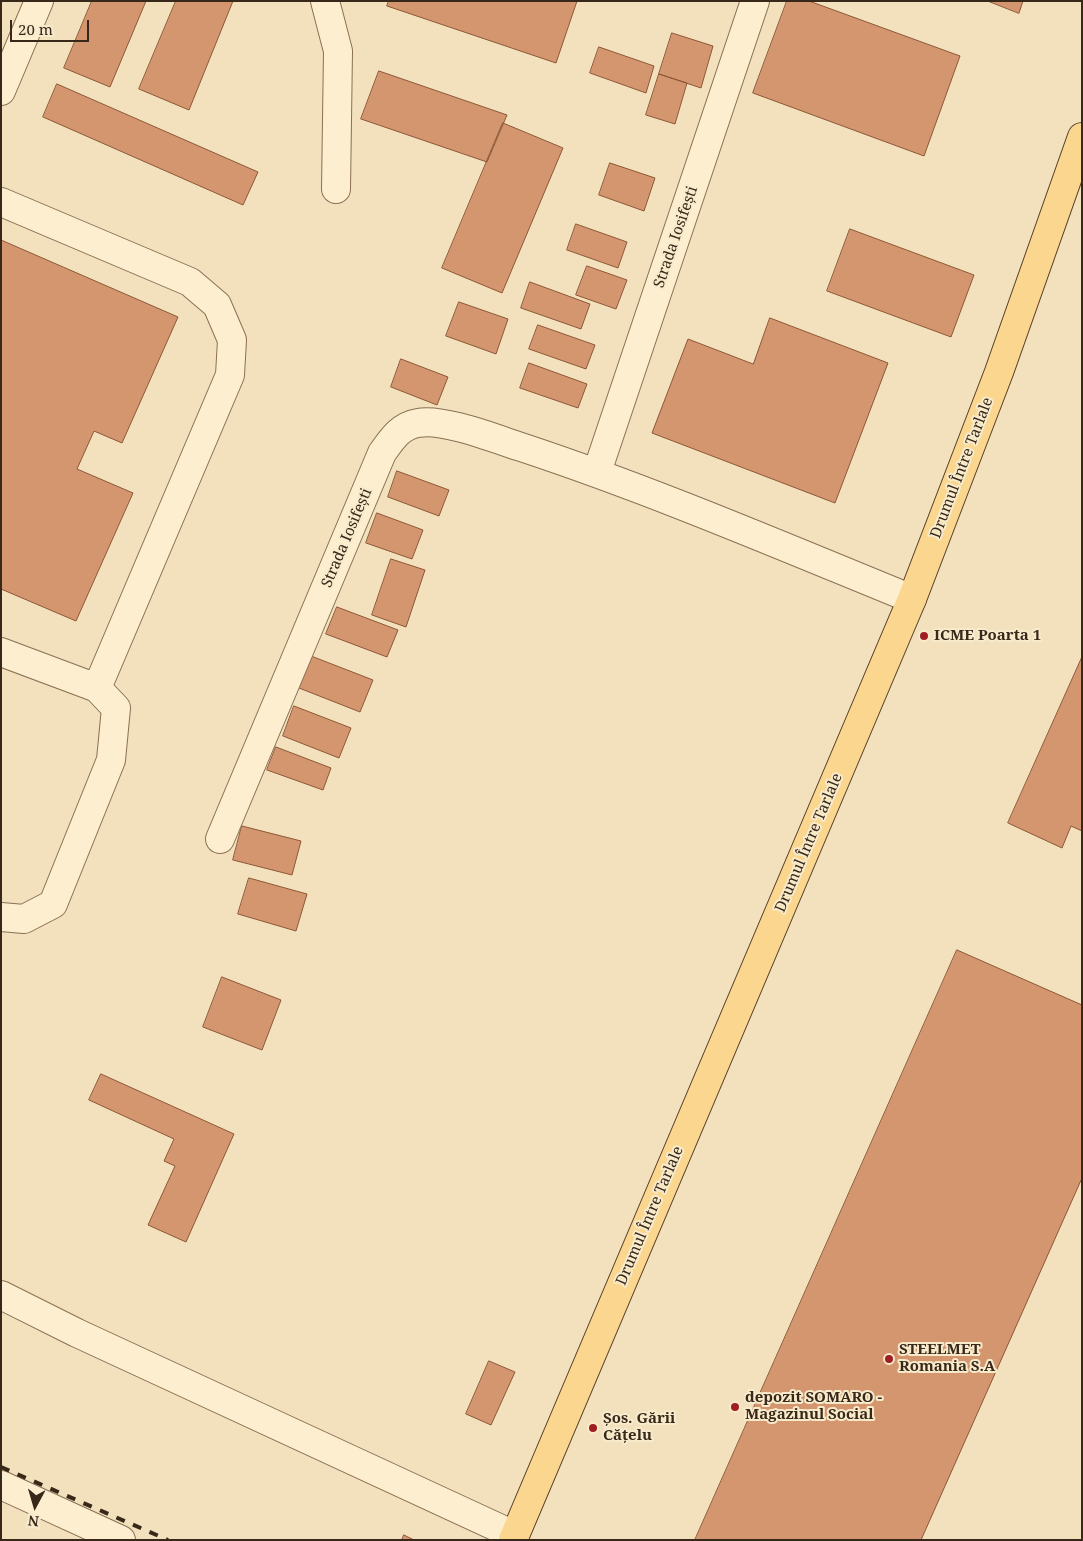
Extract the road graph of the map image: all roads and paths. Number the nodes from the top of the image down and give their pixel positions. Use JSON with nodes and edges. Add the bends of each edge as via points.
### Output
{"nodes":[{"id":1,"x":39,"y":1,"type":"edge"},
{"id":2,"x":325,"y":1,"type":"edge"},
{"id":3,"x":755,"y":1,"type":"edge"},
{"id":4,"x":1,"y":91,"type":"edge"},
{"id":5,"x":1082,"y":137,"type":"edge"},
{"id":6,"x":336,"y":189,"type":"dead end"},
{"id":7,"x":1,"y":202,"type":"edge"},
{"id":8,"x":597,"y":472,"type":"junction"},
{"id":9,"x":912,"y":599,"type":"junction"},
{"id":10,"x":1,"y":652,"type":"edge"},
{"id":11,"x":97,"y":688,"type":"junction"},
{"id":12,"x":220,"y":839,"type":"dead end"},
{"id":13,"x":1,"y":917,"type":"edge"},
{"id":14,"x":1,"y":1295,"type":"edge"},
{"id":15,"x":1,"y":1485,"type":"edge"},
{"id":16,"x":513,"y":1538,"type":"edge"},
{"id":17,"x":120,"y":1540,"type":"edge"}],
"edges":[{"from":1,"to":4,"type":"street"},
{"from":2,"to":6,"type":"street","via":[[338,51]]},
{"from":3,"to":8,"type":"street","name":"Strada Iosifești"},
{"from":5,"to":9,"type":"main road","name":"Drumul Între Tarlale","via":[[999,372]]},
{"from":7,"to":11,"type":"street","via":[[190,282],[217,305],[232,340],[230,375]]},
{"from":8,"to":9,"type":"street","name":"Strada Iosifești"},
{"from":8,"to":12,"type":"street","name":"Strada Iosifești","via":[[479,433],[420,422],[404,427],[382,453]]},
{"from":9,"to":16,"type":"main road","name":"Drumul Între Tarlale"},
{"from":10,"to":11,"type":"street"},
{"from":11,"to":13,"type":"street","via":[[116,708],[111,760],[53,904],[24,919]]},
{"from":14,"to":16,"type":"street","via":[[355,1460]]},
{"from":15,"to":17,"type":"street"}]}
